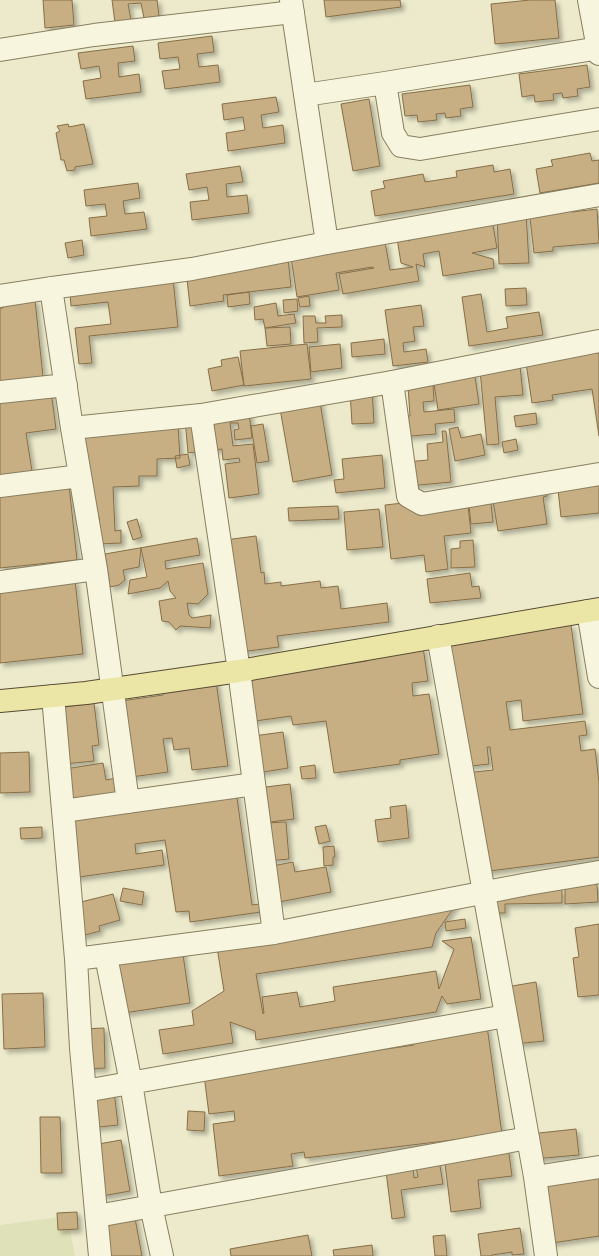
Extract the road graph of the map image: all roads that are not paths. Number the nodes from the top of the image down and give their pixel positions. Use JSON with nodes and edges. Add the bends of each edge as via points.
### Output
{"nodes":[{"id":1,"x":589,"y":0,"type":"edge"},
{"id":2,"x":292,"y":6,"type":"edge"},
{"id":3,"x":0,"y":50,"type":"edge"},
{"id":4,"x":599,"y":50,"type":"edge"},
{"id":5,"x":385,"y":83,"type":"junction"},
{"id":6,"x":305,"y":95,"type":"junction"},
{"id":7,"x":599,"y":119,"type":"edge"},
{"id":8,"x":599,"y":195,"type":"edge"},
{"id":9,"x":327,"y":243,"type":"junction"},
{"id":10,"x":51,"y":288,"type":"junction"},
{"id":11,"x":0,"y":296,"type":"edge"},
{"id":12,"x":599,"y":341,"type":"edge"},
{"id":13,"x":392,"y":382,"type":"junction"},
{"id":14,"x":66,"y":385,"type":"junction"},
{"id":15,"x":0,"y":392,"type":"edge"},
{"id":16,"x":202,"y":415,"type":"junction"},
{"id":17,"x":72,"y":428,"type":"junction"},
{"id":18,"x":599,"y":474,"type":"edge"},
{"id":19,"x":80,"y":476,"type":"junction"},
{"id":20,"x":0,"y":486,"type":"edge"},
{"id":21,"x":96,"y":569,"type":"junction"},
{"id":22,"x":0,"y":582,"type":"edge"},
{"id":23,"x":593,"y":610,"type":"edge"},
{"id":24,"x":438,"y":636,"type":"junction"},
{"id":25,"x":239,"y":671,"type":"junction"},
{"id":26,"x":599,"y":677,"type":"edge"},
{"id":27,"x":112,"y":689,"type":"junction"},
{"id":28,"x":53,"y":696,"type":"junction"},
{"id":29,"x":0,"y":701,"type":"edge"},
{"id":30,"x":254,"y":784,"type":"junction"},
{"id":31,"x":128,"y":802,"type":"junction"},
{"id":32,"x":63,"y":811,"type":"junction"},
{"id":33,"x":599,"y":872,"type":"edge"},
{"id":34,"x":484,"y":892,"type":"junction"},
{"id":35,"x":274,"y":933,"type":"junction"},
{"id":36,"x":106,"y":956,"type":"junction"},
{"id":37,"x":76,"y":960,"type":"junction"},
{"id":38,"x":506,"y":1016,"type":"junction"},
{"id":39,"x":131,"y":1083,"type":"junction"},
{"id":40,"x":85,"y":1091,"type":"junction"},
{"id":41,"x":528,"y":1138,"type":"junction"},
{"id":42,"x":599,"y":1167,"type":"edge"},
{"id":43,"x":535,"y":1177,"type":"junction"},
{"id":44,"x":151,"y":1206,"type":"junction"},
{"id":45,"x":97,"y":1216,"type":"junction"},
{"id":46,"x":100,"y":1256,"type":"edge"},
{"id":47,"x":162,"y":1256,"type":"edge"},
{"id":48,"x":546,"y":1256,"type":"edge"}],
"edges":[{"from":1,"to":4,"type":"street"},
{"from":2,"to":3,"type":"street"},
{"from":2,"to":6,"type":"street"},
{"from":4,"to":5,"type":"street"},
{"from":5,"to":6,"type":"street"},
{"from":5,"to":7,"type":"street","via":[[393,133],[401,146],[420,149]]},
{"from":6,"to":9,"type":"street"},
{"from":8,"to":9,"type":"street"},
{"from":9,"to":10,"type":"street","via":[[192,269]]},
{"from":10,"to":11,"type":"street"},
{"from":10,"to":14,"type":"street"},
{"from":12,"to":13,"type":"street"},
{"from":13,"to":16,"type":"street"},
{"from":13,"to":18,"type":"street","via":[[408,496],[422,504]]},
{"from":14,"to":15,"type":"street"},
{"from":14,"to":17,"type":"street"},
{"from":16,"to":17,"type":"street"},
{"from":16,"to":25,"type":"street"},
{"from":17,"to":19,"type":"street"},
{"from":19,"to":20,"type":"street"},
{"from":19,"to":21,"type":"street"},
{"from":21,"to":22,"type":"street"},
{"from":21,"to":27,"type":"street"},
{"from":23,"to":24,"type":"main road"},
{"from":23,"to":26,"type":"street"},
{"from":24,"to":25,"type":"main road"},
{"from":24,"to":34,"type":"street"},
{"from":25,"to":27,"type":"main road"},
{"from":25,"to":30,"type":"street"},
{"from":27,"to":28,"type":"main road"},
{"from":27,"to":31,"type":"street"},
{"from":28,"to":29,"type":"main road"},
{"from":28,"to":32,"type":"street"},
{"from":30,"to":31,"type":"street"},
{"from":30,"to":35,"type":"street"},
{"from":31,"to":32,"type":"street"},
{"from":32,"to":37,"type":"street"},
{"from":33,"to":34,"type":"street"},
{"from":34,"to":35,"type":"street"},
{"from":34,"to":38,"type":"street"},
{"from":35,"to":36,"type":"street"},
{"from":36,"to":37,"type":"street"},
{"from":36,"to":39,"type":"street"},
{"from":37,"to":40,"type":"street"},
{"from":38,"to":39,"type":"street"},
{"from":38,"to":41,"type":"street"},
{"from":39,"to":40,"type":"street"},
{"from":39,"to":44,"type":"street"},
{"from":40,"to":45,"type":"street"},
{"from":41,"to":43,"type":"street"},
{"from":41,"to":44,"type":"street"},
{"from":42,"to":43,"type":"street"},
{"from":43,"to":48,"type":"street"},
{"from":44,"to":45,"type":"street"},
{"from":44,"to":47,"type":"street"},
{"from":45,"to":46,"type":"street"}]}
